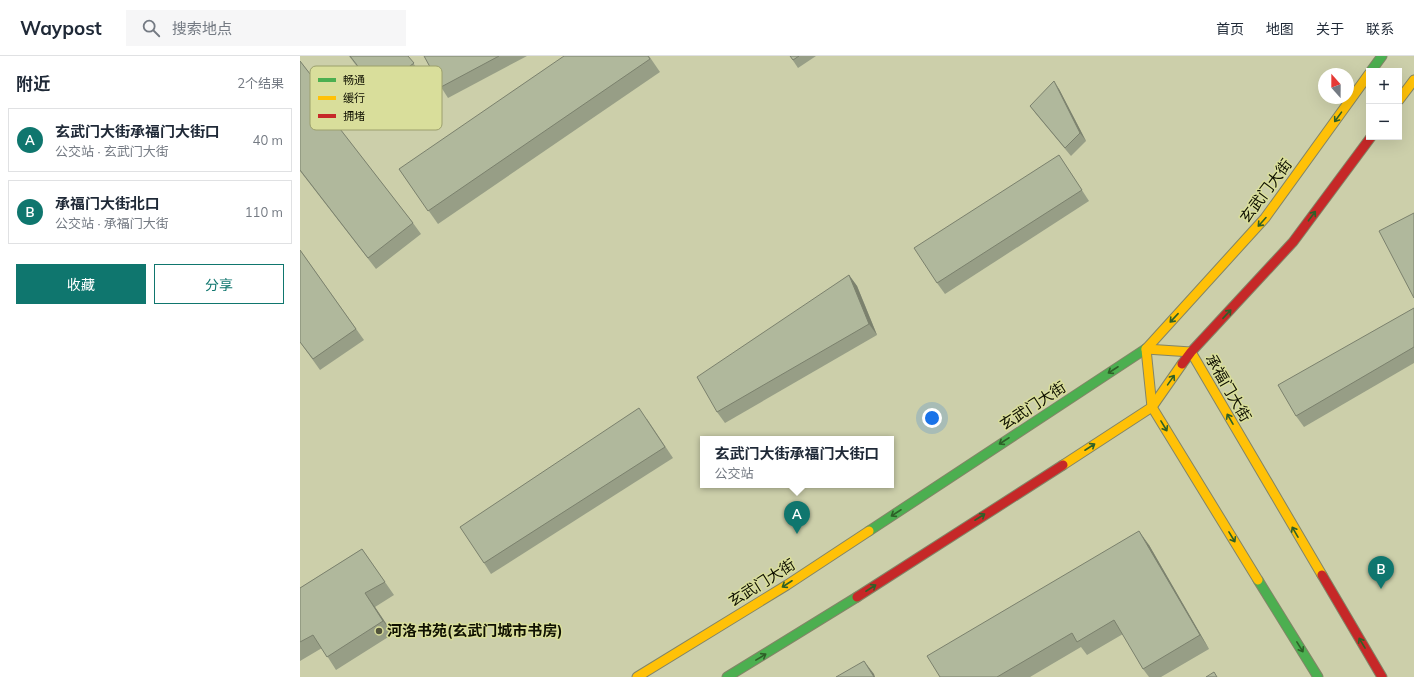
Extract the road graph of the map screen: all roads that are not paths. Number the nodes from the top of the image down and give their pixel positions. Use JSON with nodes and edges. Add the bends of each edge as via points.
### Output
{"nodes":[{"id":1,"x":1382,"y":56,"type":"edge"},
{"id":2,"x":1373,"y":68,"type":"edge"},
{"id":3,"x":1366,"y":78,"type":"edge"},
{"id":4,"x":1414,"y":80,"type":"edge"},
{"id":5,"x":1402,"y":96,"type":"edge"},
{"id":6,"x":1369,"y":140,"type":"edge"},
{"id":7,"x":1146,"y":348,"type":"junction"},
{"id":8,"x":1191,"y":352,"type":"junction"},
{"id":9,"x":1152,"y":407,"type":"junction"},
{"id":10,"x":637,"y":677,"type":"edge"},
{"id":11,"x":728,"y":677,"type":"edge"},
{"id":12,"x":1318,"y":677,"type":"edge"},
{"id":13,"x":1382,"y":677,"type":"edge"}],
"edges":[{"from":1,"to":2,"type":"main road"},
{"from":3,"to":7,"type":"main road","name":"玄武门大街","one_way":true,"via":[[1265,218]]},
{"from":4,"to":5,"type":"main road"},
{"from":8,"to":6,"type":"main road","one_way":true,"via":[[1293,242]]},
{"from":7,"to":8,"type":"main road","name":"承福门大街"},
{"from":7,"to":9,"type":"main road"},
{"from":7,"to":10,"type":"main road","name":"玄武门大街","one_way":true,"via":[[787,585]]},
{"from":9,"to":8,"type":"main road","one_way":true},
{"from":13,"to":8,"type":"main road","name":"承福门大街","one_way":true},
{"from":11,"to":9,"type":"main road","one_way":true},
{"from":9,"to":12,"type":"main road","one_way":true}]}
